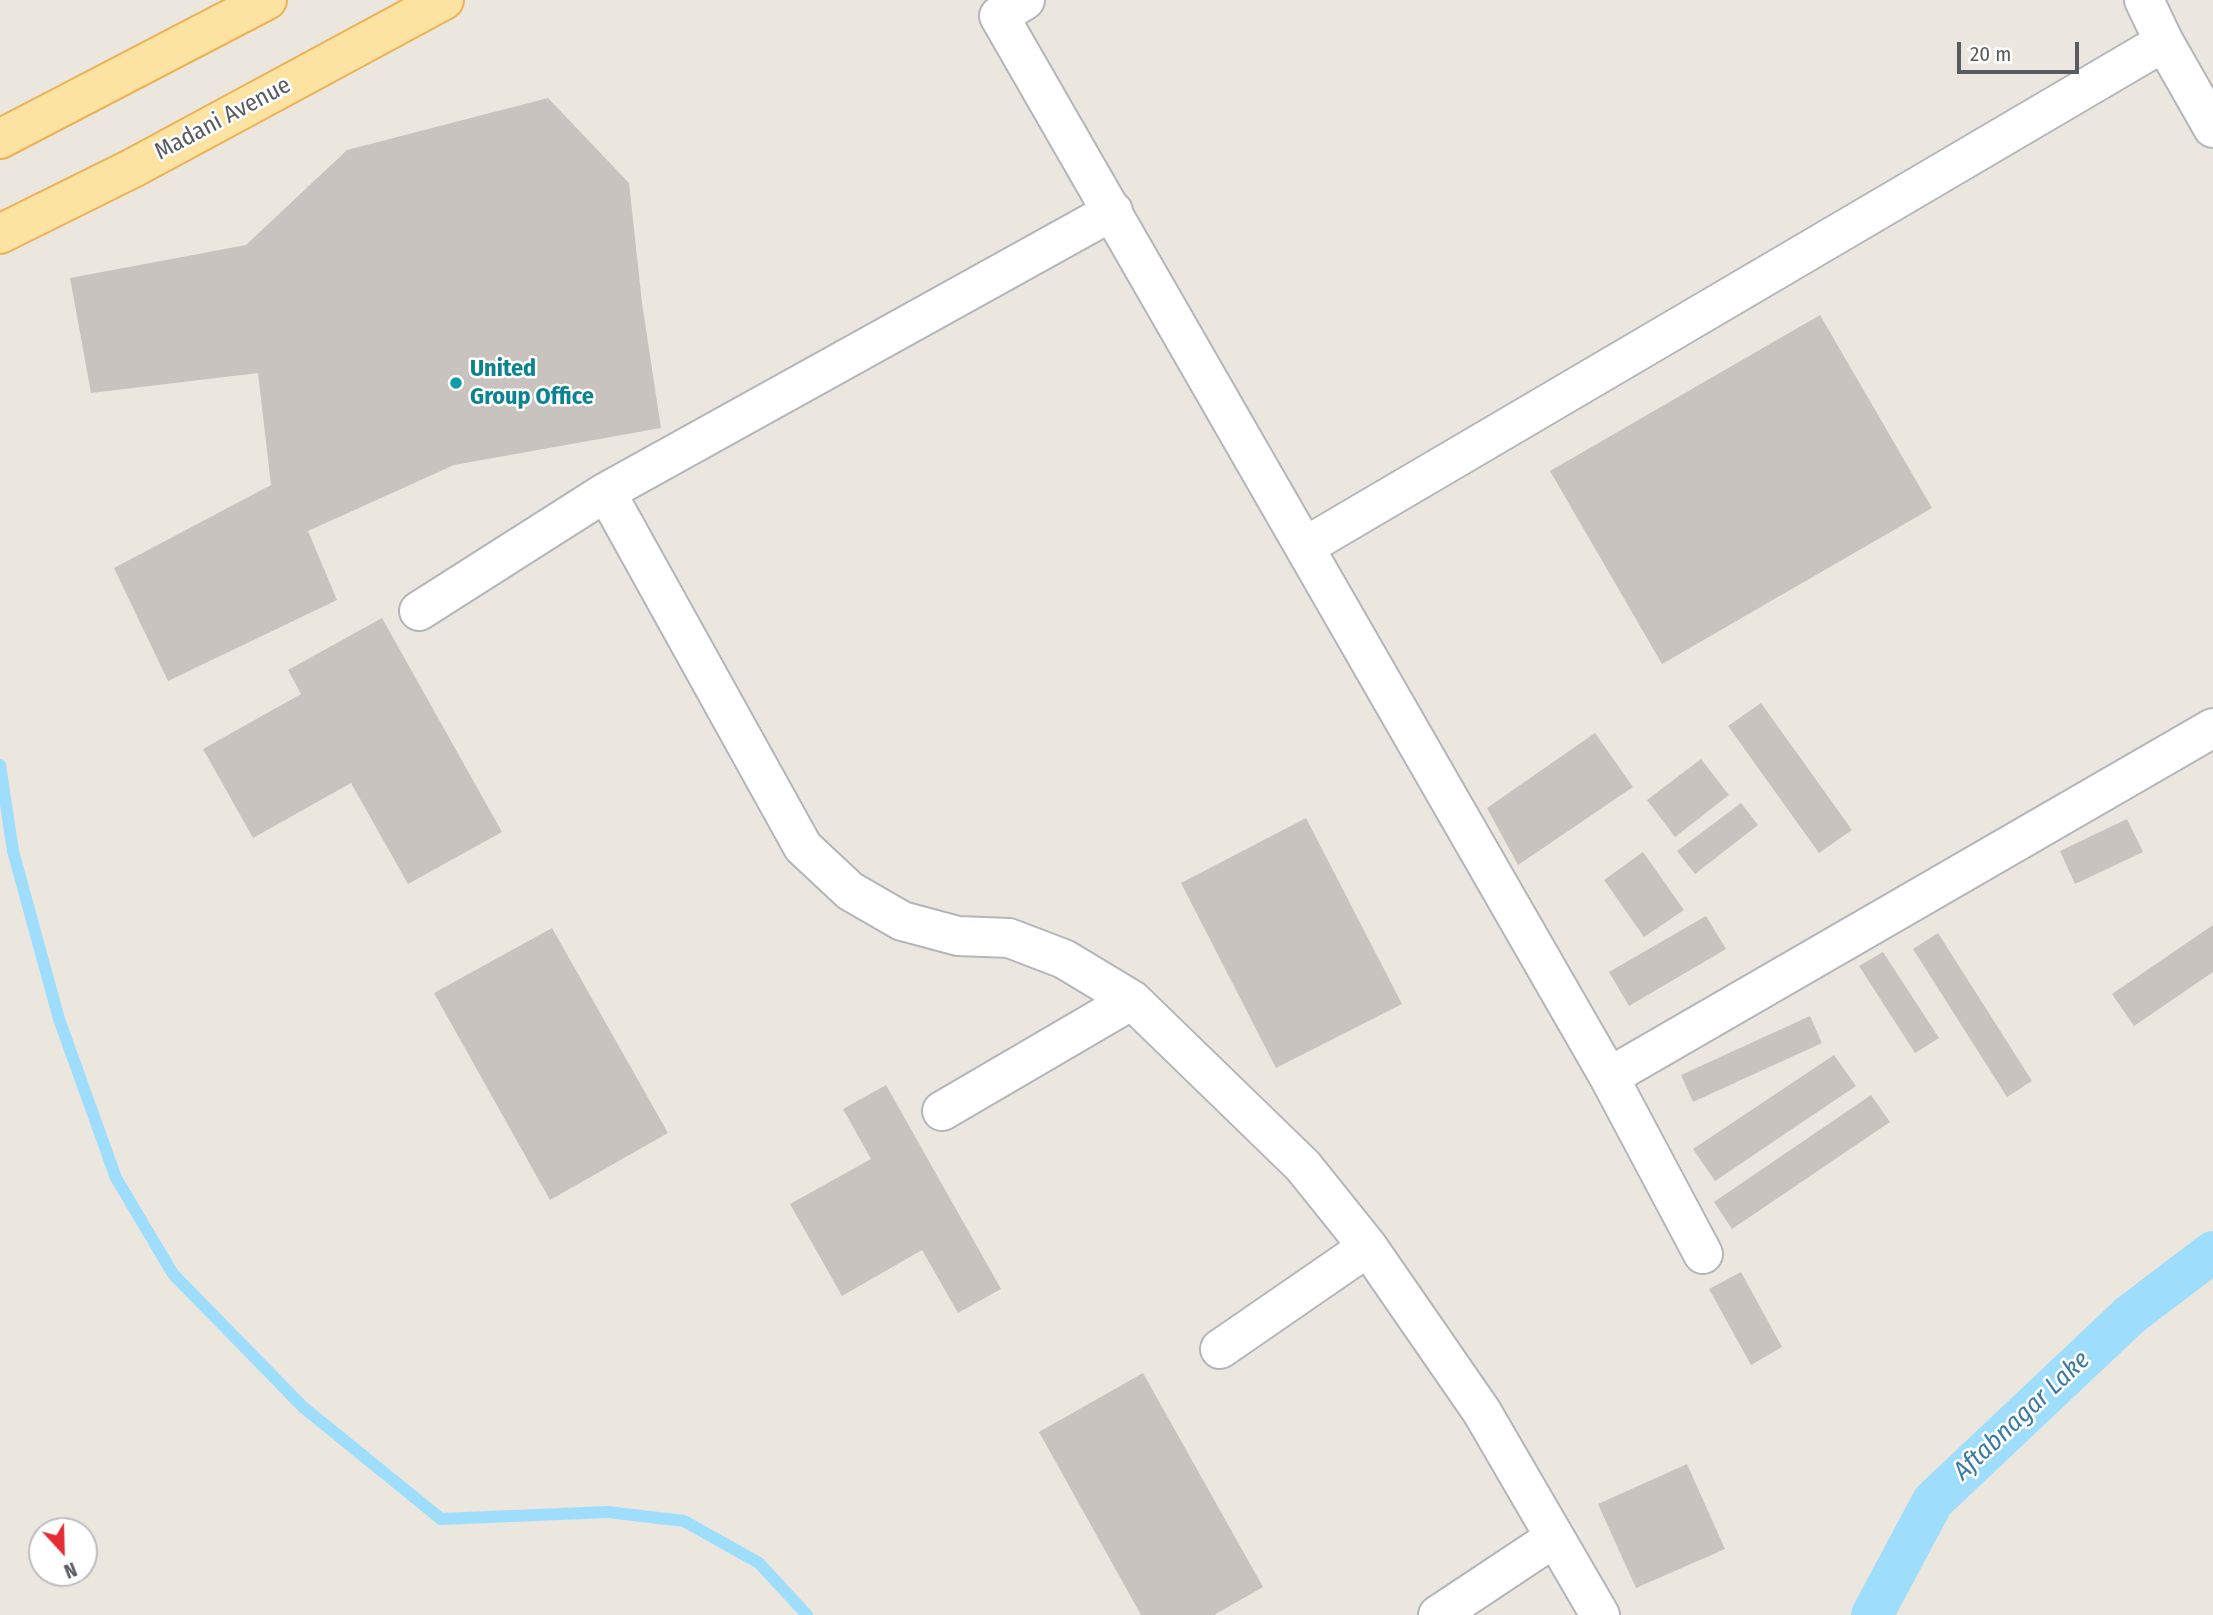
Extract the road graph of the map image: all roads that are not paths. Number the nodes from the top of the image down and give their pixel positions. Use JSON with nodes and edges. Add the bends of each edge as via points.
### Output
{"nodes":[{"id":1,"x":267,"y":0,"type":"edge"},
{"id":2,"x":444,"y":0,"type":"edge"},
{"id":3,"x":2144,"y":0,"type":"edge"},
{"id":4,"x":1005,"y":5,"type":"edge"},
{"id":5,"x":2164,"y":42,"type":"junction"},
{"id":6,"x":2213,"y":128,"type":"edge"},
{"id":7,"x":0,"y":139,"type":"edge"},
{"id":8,"x":1113,"y":211,"type":"junction"},
{"id":9,"x":0,"y":234,"type":"edge"},
{"id":10,"x":606,"y":492,"type":"junction"},
{"id":11,"x":1306,"y":546,"type":"junction"},
{"id":12,"x":419,"y":611,"type":"dead end"},
{"id":13,"x":2213,"y":728,"type":"edge"},
{"id":14,"x":1132,"y":1000,"type":"junction"},
{"id":15,"x":1609,"y":1077,"type":"junction"},
{"id":16,"x":942,"y":1111,"type":"dead end"},
{"id":17,"x":1368,"y":1247,"type":"junction"},
{"id":18,"x":1703,"y":1254,"type":"dead end"},
{"id":19,"x":1220,"y":1349,"type":"dead end"},
{"id":20,"x":1554,"y":1538,"type":"junction"},
{"id":21,"x":1438,"y":1615,"type":"edge"},
{"id":22,"x":1600,"y":1615,"type":"edge"}],
"edges":[{"from":1,"to":7,"type":"main road"},
{"from":2,"to":9,"type":"main road","name":"Madani Avenue","via":[[133,168]]},
{"from":3,"to":5,"type":"street"},
{"from":4,"to":8,"type":"street"},
{"from":5,"to":6,"type":"street"},
{"from":5,"to":11,"type":"street"},
{"from":8,"to":10,"type":"street"},
{"from":8,"to":11,"type":"street"},
{"from":10,"to":12,"type":"street"},
{"from":10,"to":14,"type":"street","via":[[803,847],[850,891],[902,921],[958,936],[1009,938],[1064,959]]},
{"from":11,"to":15,"type":"street"},
{"from":13,"to":15,"type":"street"},
{"from":14,"to":16,"type":"street"},
{"from":14,"to":17,"type":"street","via":[[1303,1166]]},
{"from":15,"to":18,"type":"street"},
{"from":17,"to":19,"type":"street"},
{"from":17,"to":20,"type":"street","via":[[1482,1412]]},
{"from":20,"to":21,"type":"street"},
{"from":20,"to":22,"type":"street"}]}
